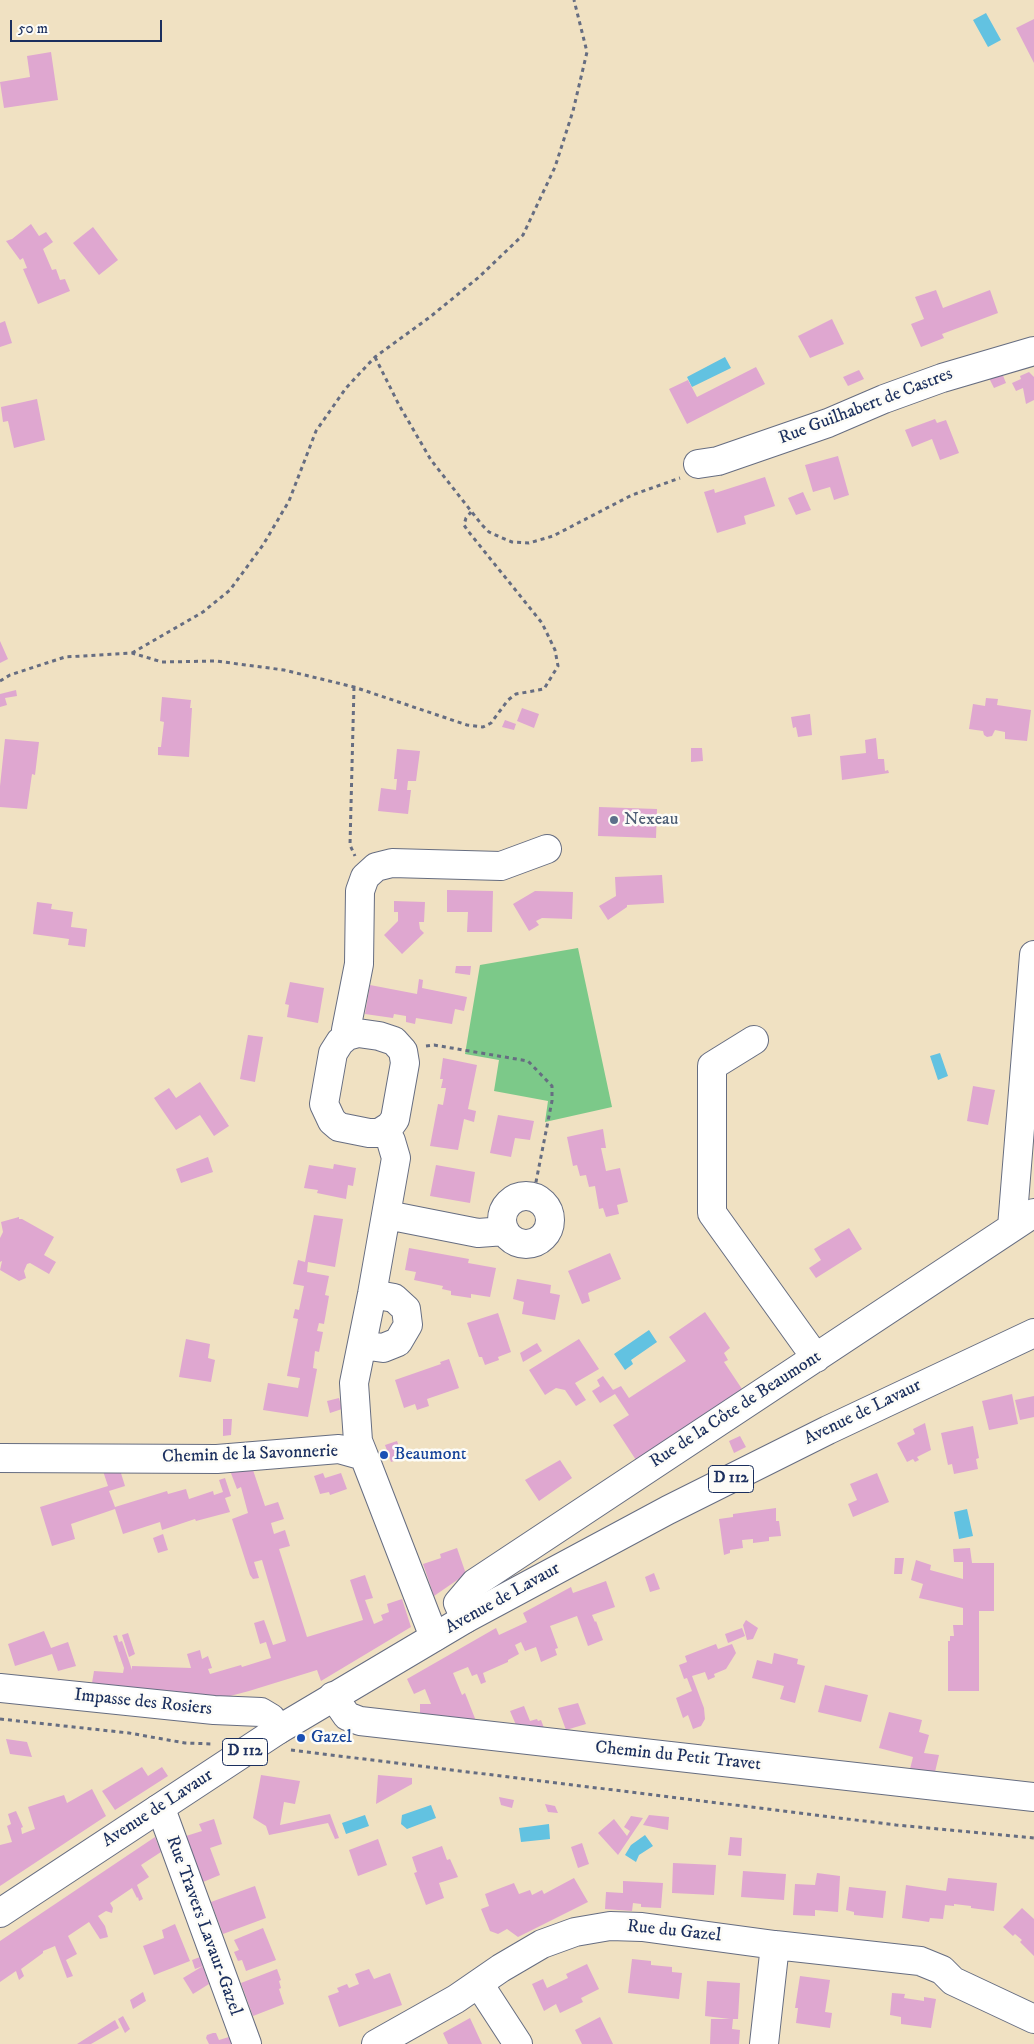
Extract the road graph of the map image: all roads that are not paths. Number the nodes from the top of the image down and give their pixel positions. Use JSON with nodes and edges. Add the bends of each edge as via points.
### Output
{"nodes":[{"id":1,"x":1034,"y":351,"type":"edge"},
{"id":2,"x":698,"y":464,"type":"road end"},
{"id":3,"x":547,"y":849,"type":"dead end"},
{"id":4,"x":1034,"y":955,"type":"edge"},
{"id":5,"x":347,"y":1036,"type":"junction"},
{"id":6,"x":754,"y":1040,"type":"dead end"},
{"id":7,"x":384,"y":1130,"type":"junction"},
{"id":8,"x":387,"y":1215,"type":"junction"},
{"id":9,"x":1023,"y":1220,"type":"edge"},
{"id":10,"x":505,"y":1231,"type":"junction"},
{"id":11,"x":372,"y":1294,"type":"junction"},
{"id":12,"x":1034,"y":1333,"type":"edge"},
{"id":13,"x":362,"y":1345,"type":"junction"},
{"id":14,"x":816,"y":1358,"type":"junction"},
{"id":15,"x":364,"y":1456,"type":"junction"},
{"id":16,"x":0,"y":1458,"type":"edge"},
{"id":17,"x":465,"y":1619,"type":"junction"},
{"id":18,"x":434,"y":1638,"type":"junction"},
{"id":19,"x":0,"y":1688,"type":"edge"},
{"id":20,"x":333,"y":1696,"type":"junction"},
{"id":21,"x":278,"y":1730,"type":"junction"},
{"id":22,"x":1034,"y":1797,"type":"edge"},
{"id":23,"x":158,"y":1809,"type":"junction"},
{"id":24,"x":0,"y":1913,"type":"edge"},
{"id":25,"x":775,"y":1945,"type":"junction"},
{"id":26,"x":479,"y":1984,"type":"junction"},
{"id":27,"x":1034,"y":2019,"type":"edge"},
{"id":28,"x":247,"y":2044,"type":"edge"},
{"id":29,"x":376,"y":2044,"type":"edge"},
{"id":30,"x":518,"y":2044,"type":"edge"},
{"id":31,"x":764,"y":2044,"type":"edge"}],
"edges":[{"from":1,"to":2,"type":"street","name":"Rue Guilhabert de Castres","via":[[942,378],[718,462]]},
{"from":3,"to":5,"type":"street","via":[[501,866],[392,863],[376,867],[365,877],[360,891],[359,964]]},
{"from":4,"to":9,"type":"street"},
{"from":5,"to":7,"type":"street","via":[[358,1033],[379,1036],[394,1041],[403,1051],[405,1063],[394,1119]]},
{"from":5,"to":7,"type":"street","via":[[333,1053],[324,1104],[326,1112],[339,1127],[369,1133]]},
{"from":6,"to":14,"type":"street","via":[[712,1066],[712,1213]]},
{"from":7,"to":8,"type":"street","via":[[396,1158]]},
{"from":8,"to":10,"type":"street","via":[[478,1233]]},
{"from":8,"to":11,"type":"street"},
{"from":9,"to":14,"type":"street","name":"Rue de la Côte de Beaumont"},
{"from":10,"to":10,"type":"street","via":[[503,1216],[511,1202],[533,1197],[546,1206],[549,1229],[545,1236],[531,1244],[523,1244],[510,1238]]},
{"from":11,"to":13,"type":"street"},
{"from":11,"to":13,"type":"street","via":[[394,1298],[400,1303],[406,1309],[408,1325],[398,1342],[383,1348]]},
{"from":12,"to":17,"type":"street","name":"Avenue de Lavaur","number":"D 112","via":[[668,1510]]},
{"from":13,"to":15,"type":"street","via":[[354,1383],[358,1441]]},
{"from":14,"to":17,"type":"street","name":"Rue de la Côte de Beaumont","via":[[475,1583],[458,1603]]},
{"from":15,"to":16,"type":"street","name":"Chemin de la Savonnerie","via":[[340,1448],[217,1459]]},
{"from":15,"to":18,"type":"street","name":"Chemin de la Savonnerie"},
{"from":17,"to":18,"type":"street","name":"Avenue de Lavaur","number":"D 112"},
{"from":18,"to":20,"type":"street","name":"Avenue de Lavaur","number":"D 112"},
{"from":19,"to":21,"type":"street","name":"Impasse des Rosiers","via":[[260,1712],[271,1718]]},
{"from":20,"to":21,"type":"street","name":"Avenue de Lavaur","number":"D 112"},
{"from":20,"to":22,"type":"street","name":"Chemin du Petit Travet","via":[[347,1716],[360,1721]]},
{"from":21,"to":23,"type":"street","name":"Avenue de Lavaur","number":"D 112"},
{"from":23,"to":24,"type":"street","name":"Avenue de Lavaur","number":"D 112"},
{"from":23,"to":28,"type":"street","name":"Rue Travers Lavaur-Gazel","via":[[164,1817]]},
{"from":25,"to":26,"type":"street","name":"Rue du Gazel","via":[[642,1927],[610,1926],[575,1932],[542,1944]]},
{"from":25,"to":27,"type":"street","name":"Rue du Gazel","via":[[920,1961],[942,1970],[953,1981]]},
{"from":25,"to":31,"type":"street"},
{"from":26,"to":29,"type":"street","name":"Rue du Gazel"},
{"from":26,"to":30,"type":"street"}]}
